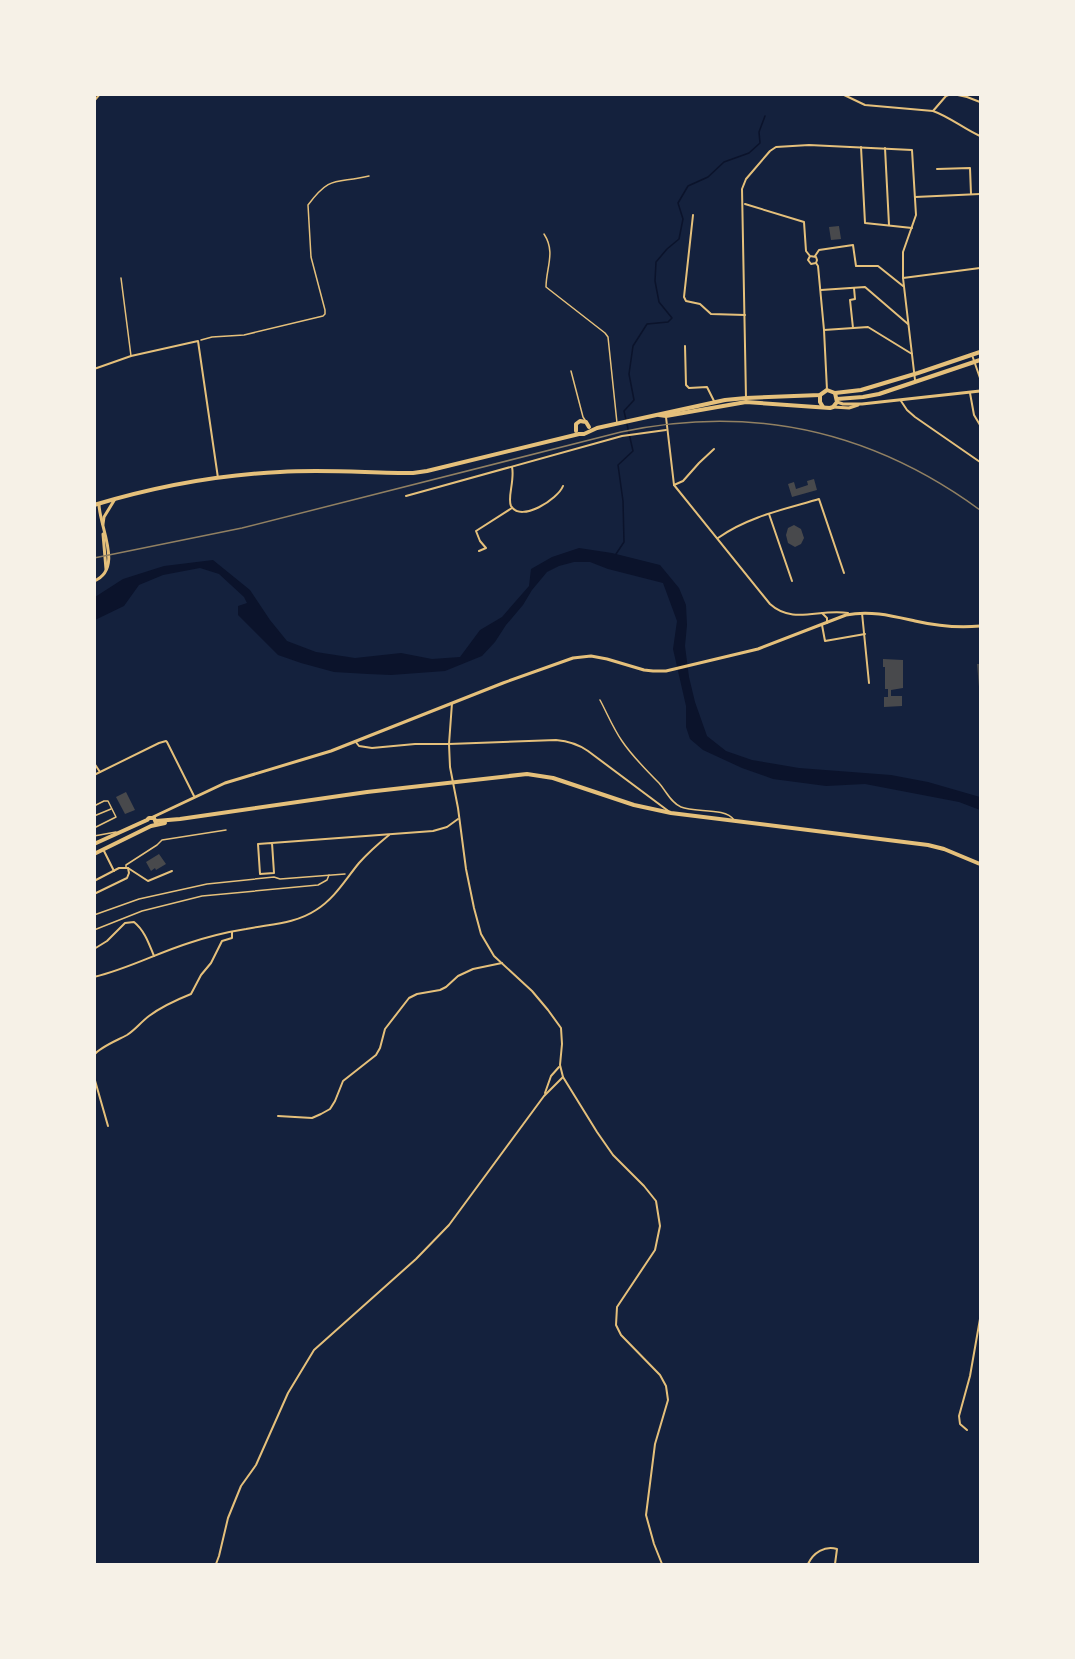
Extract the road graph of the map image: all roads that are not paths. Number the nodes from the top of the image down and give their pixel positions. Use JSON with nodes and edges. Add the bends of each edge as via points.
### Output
{"nodes":[{"id":1,"x":100,"y":94,"type":"edge"},
{"id":2,"x":842,"y":94,"type":"edge"},
{"id":3,"x":952,"y":94,"type":"edge"},
{"id":4,"x":94,"y":101,"type":"edge"},
{"id":5,"x":981,"y":102,"type":"edge"},
{"id":6,"x":933,"y":111,"type":"junction"},
{"id":7,"x":981,"y":136,"type":"edge"},
{"id":8,"x":861,"y":147,"type":"junction"},
{"id":9,"x":885,"y":148,"type":"junction"},
{"id":10,"x":937,"y":169,"type":"dead end"},
{"id":11,"x":971,"y":194,"type":"junction"},
{"id":12,"x":981,"y":194,"type":"edge"},
{"id":13,"x":915,"y":197,"type":"junction"},
{"id":14,"x":744,"y":203,"type":"junction"},
{"id":15,"x":693,"y":215,"type":"dead end"},
{"id":16,"x":889,"y":225,"type":"junction"},
{"id":17,"x":912,"y":228,"type":"junction"},
{"id":18,"x":544,"y":234,"type":"dead end"},
{"id":19,"x":810,"y":256,"type":"junction"},
{"id":20,"x":815,"y":256,"type":"junction"},
{"id":21,"x":816,"y":263,"type":"junction"},
{"id":22,"x":981,"y":268,"type":"edge"},
{"id":23,"x":121,"y":278,"type":"dead end"},
{"id":24,"x":903,"y":278,"type":"junction"},
{"id":25,"x":903,"y":286,"type":"junction"},
{"id":26,"x":854,"y":288,"type":"junction"},
{"id":27,"x":821,"y":290,"type":"junction"},
{"id":28,"x":745,"y":315,"type":"junction"},
{"id":29,"x":908,"y":324,"type":"junction"},
{"id":30,"x":853,"y":328,"type":"junction"},
{"id":31,"x":824,"y":330,"type":"junction"},
{"id":32,"x":685,"y":346,"type":"dead end"},
{"id":33,"x":981,"y":352,"type":"edge"},
{"id":34,"x":912,"y":354,"type":"junction"},
{"id":35,"x":972,"y":355,"type":"junction"},
{"id":36,"x":131,"y":356,"type":"junction"},
{"id":37,"x":981,"y":360,"type":"edge"},
{"id":38,"x":975,"y":363,"type":"junction"},
{"id":39,"x":94,"y":369,"type":"edge"},
{"id":40,"x":572,"y":371,"type":"dead end"},
{"id":41,"x":914,"y":374,"type":"junction"},
{"id":42,"x":981,"y":378,"type":"edge"},
{"id":43,"x":916,"y":383,"type":"junction"},
{"id":44,"x":827,"y":390,"type":"junction"},
{"id":45,"x":981,"y":391,"type":"edge"},
{"id":46,"x":835,"y":393,"type":"junction"},
{"id":47,"x":970,"y":393,"type":"junction"},
{"id":48,"x":879,"y":394,"type":"junction"},
{"id":49,"x":820,"y":395,"type":"junction"},
{"id":50,"x":746,"y":398,"type":"junction"},
{"id":51,"x":837,"y":400,"type":"junction"},
{"id":52,"x":901,"y":401,"type":"junction"},
{"id":53,"x":715,"y":403,"type":"junction"},
{"id":54,"x":881,"y":403,"type":"junction"},
{"id":55,"x":862,"y":404,"type":"junction"},
{"id":56,"x":823,"y":406,"type":"junction"},
{"id":57,"x":833,"y":407,"type":"junction"},
{"id":58,"x":657,"y":415,"type":"junction"},
{"id":59,"x":666,"y":416,"type":"junction"},
{"id":60,"x":583,"y":419,"type":"junction"},
{"id":61,"x":618,"y":423,"type":"junction"},
{"id":62,"x":981,"y":425,"type":"edge"},
{"id":63,"x":588,"y":429,"type":"junction"},
{"id":64,"x":666,"y":430,"type":"junction"},
{"id":65,"x":578,"y":432,"type":"junction"},
{"id":66,"x":714,"y":449,"type":"dead end"},
{"id":67,"x":981,"y":462,"type":"edge"},
{"id":68,"x":512,"y":467,"type":"junction"},
{"id":69,"x":218,"y":479,"type":"junction"},
{"id":70,"x":674,"y":485,"type":"junction"},
{"id":71,"x":563,"y":486,"type":"dead end"},
{"id":72,"x":406,"y":496,"type":"dead end"},
{"id":73,"x":115,"y":499,"type":"junction"},
{"id":74,"x":97,"y":505,"type":"edge"},
{"id":75,"x":512,"y":508,"type":"junction"},
{"id":76,"x":94,"y":514,"type":"edge"},
{"id":77,"x":769,"y":514,"type":"junction"},
{"id":78,"x":105,"y":517,"type":"junction"},
{"id":79,"x":100,"y":519,"type":"junction"},
{"id":80,"x":103,"y":526,"type":"junction"},
{"id":81,"x":718,"y":539,"type":"junction"},
{"id":82,"x":479,"y":551,"type":"dead end"},
{"id":83,"x":844,"y":573,"type":"dead end"},
{"id":84,"x":94,"y":581,"type":"edge"},
{"id":85,"x":792,"y":581,"type":"dead end"},
{"id":86,"x":822,"y":613,"type":"junction"},
{"id":87,"x":862,"y":613,"type":"junction"},
{"id":88,"x":851,"y":614,"type":"junction"},
{"id":89,"x":824,"y":624,"type":"junction"},
{"id":90,"x":981,"y":626,"type":"edge"},
{"id":91,"x":865,"y":634,"type":"junction"},
{"id":92,"x":869,"y":683,"type":"dead end"},
{"id":93,"x":600,"y":700,"type":"dead end"},
{"id":94,"x":452,"y":703,"type":"junction"},
{"id":95,"x":355,"y":741,"type":"junction"},
{"id":96,"x":449,"y":744,"type":"junction"},
{"id":97,"x":94,"y":763,"type":"edge"},
{"id":98,"x":100,"y":772,"type":"junction"},
{"id":99,"x":94,"y":775,"type":"edge"},
{"id":100,"x":195,"y":798,"type":"junction"},
{"id":101,"x":94,"y":806,"type":"edge"},
{"id":102,"x":112,"y":809,"type":"junction"},
{"id":103,"x":672,"y":813,"type":"junction"},
{"id":104,"x":94,"y":816,"type":"edge"},
{"id":105,"x":458,"y":819,"type":"junction"},
{"id":106,"x":734,"y":820,"type":"junction"},
{"id":107,"x":154,"y":822,"type":"junction"},
{"id":108,"x":94,"y":828,"type":"edge"},
{"id":109,"x":226,"y":830,"type":"dead end"},
{"id":110,"x":120,"y":832,"type":"junction"},
{"id":111,"x":389,"y":835,"type":"junction"},
{"id":112,"x":94,"y":836,"type":"edge"},
{"id":113,"x":272,"y":843,"type":"junction"},
{"id":114,"x":94,"y":844,"type":"edge"},
{"id":115,"x":103,"y":849,"type":"junction"},
{"id":116,"x":94,"y":854,"type":"edge"},
{"id":117,"x":981,"y":864,"type":"edge"},
{"id":118,"x":127,"y":867,"type":"junction"},
{"id":119,"x":114,"y":871,"type":"junction"},
{"id":120,"x":172,"y":871,"type":"dead end"},
{"id":121,"x":136,"y":874,"type":"junction"},
{"id":122,"x":127,"y":878,"type":"junction"},
{"id":123,"x":94,"y":881,"type":"edge"},
{"id":124,"x":94,"y":894,"type":"edge"},
{"id":125,"x":232,"y":932,"type":"junction"},
{"id":126,"x":94,"y":949,"type":"edge"},
{"id":127,"x":154,"y":957,"type":"junction"},
{"id":128,"x":502,"y":963,"type":"junction"},
{"id":129,"x":94,"y":977,"type":"edge"},
{"id":130,"x":94,"y":1058,"type":"edge"},
{"id":131,"x":560,"y":1065,"type":"junction"},
{"id":132,"x":94,"y":1077,"type":"edge"},
{"id":133,"x":563,"y":1077,"type":"junction"},
{"id":134,"x":544,"y":1096,"type":"junction"},
{"id":135,"x":278,"y":1116,"type":"dead end"},
{"id":136,"x":108,"y":1126,"type":"dead end"},
{"id":137,"x":981,"y":1319,"type":"edge"},
{"id":138,"x":967,"y":1430,"type":"dead end"},
{"id":139,"x":216,"y":1564,"type":"edge"},
{"id":140,"x":662,"y":1564,"type":"edge"},
{"id":141,"x":808,"y":1564,"type":"edge"},
{"id":142,"x":835,"y":1564,"type":"edge"}],
"edges":[{"from":1,"to":4,"type":"street"},
{"from":2,"to":6,"type":"street","via":[[865,105]]},
{"from":3,"to":5,"type":"street"},
{"from":3,"to":6,"type":"street","via":[[945,96]]},
{"from":6,"to":7,"type":"street"},
{"from":8,"to":9,"type":"street"},
{"from":8,"to":14,"type":"street","via":[[776,147],[746,179],[742,189]]},
{"from":8,"to":16,"type":"street","via":[[865,223]]},
{"from":9,"to":13,"type":"street","via":[[912,150]]},
{"from":9,"to":16,"type":"street"},
{"from":10,"to":11,"type":"street","via":[[970,168]]},
{"from":11,"to":12,"type":"street"},
{"from":11,"to":13,"type":"street"},
{"from":13,"to":17,"type":"street"},
{"from":14,"to":19,"type":"street","via":[[804,222],[806,251]]},
{"from":14,"to":28,"type":"street"},
{"from":15,"to":28,"type":"street","via":[[684,297],[711,314]]},
{"from":16,"to":17,"type":"street"},
{"from":17,"to":24,"type":"street","via":[[903,252]]},
{"from":18,"to":61,"type":"lane","via":[[551,251],[546,287],[608,337]]},
{"from":19,"to":20,"type":"street"},
{"from":19,"to":21,"type":"street","via":[[810,263]]},
{"from":20,"to":21,"type":"street"},
{"from":20,"to":25,"type":"street","via":[[819,250],[853,245],[856,267],[878,266]]},
{"from":21,"to":27,"type":"street"},
{"from":22,"to":24,"type":"street"},
{"from":23,"to":36,"type":"lane"},
{"from":24,"to":25,"type":"street"},
{"from":25,"to":29,"type":"street"},
{"from":26,"to":27,"type":"street"},
{"from":26,"to":29,"type":"street","via":[[865,287]]},
{"from":26,"to":30,"type":"street","via":[[855,299],[850,300]]},
{"from":27,"to":31,"type":"street"},
{"from":28,"to":50,"type":"street"},
{"from":29,"to":34,"type":"street"},
{"from":30,"to":31,"type":"street"},
{"from":30,"to":34,"type":"street","via":[[868,327]]},
{"from":31,"to":44,"type":"street"},
{"from":32,"to":53,"type":"street","via":[[686,385],[707,387]]},
{"from":33,"to":35,"type":"main road"},
{"from":34,"to":41,"type":"street"},
{"from":35,"to":38,"type":"street"},
{"from":35,"to":41,"type":"main road"},
{"from":36,"to":39,"type":"street"},
{"from":36,"to":69,"type":"street","via":[[198,341]]},
{"from":37,"to":38,"type":"main road"},
{"from":38,"to":42,"type":"street"},
{"from":38,"to":43,"type":"main road"},
{"from":40,"to":60,"type":"lane"},
{"from":41,"to":43,"type":"street"},
{"from":41,"to":46,"type":"main road","via":[[861,390]]},
{"from":43,"to":48,"type":"main road"},
{"from":44,"to":46,"type":"main road"},
{"from":44,"to":49,"type":"main road"},
{"from":45,"to":47,"type":"street"},
{"from":46,"to":51,"type":"main road"},
{"from":47,"to":52,"type":"street"},
{"from":47,"to":62,"type":"street","via":[[974,415]]},
{"from":48,"to":51,"type":"main road"},
{"from":48,"to":54,"type":"street"},
{"from":49,"to":50,"type":"main road"},
{"from":49,"to":56,"type":"main road"},
{"from":50,"to":53,"type":"main road"},
{"from":51,"to":55,"type":"street","via":[[843,404]]},
{"from":51,"to":57,"type":"main road"},
{"from":52,"to":54,"type":"street"},
{"from":52,"to":67,"type":"street","via":[[915,417]]},
{"from":53,"to":58,"type":"main road"},
{"from":54,"to":55,"type":"street"},
{"from":55,"to":57,"type":"street"},
{"from":56,"to":57,"type":"main road"},
{"from":56,"to":59,"type":"main road","via":[[746,402]]},
{"from":58,"to":59,"type":"main road"},
{"from":58,"to":61,"type":"main road"},
{"from":59,"to":64,"type":"street"},
{"from":60,"to":63,"type":"main road"},
{"from":60,"to":65,"type":"main road","via":[[576,424]]},
{"from":61,"to":63,"type":"main road"},
{"from":63,"to":65,"type":"main road","via":[[585,434]]},
{"from":64,"to":68,"type":"street","via":[[622,436]]},
{"from":64,"to":70,"type":"street"},
{"from":65,"to":69,"type":"main road","via":[[413,473],[280,472]]},
{"from":66,"to":70,"type":"street"},
{"from":68,"to":72,"type":"street"},
{"from":68,"to":75,"type":"street"},
{"from":69,"to":73,"type":"main road","via":[[176,484]]},
{"from":70,"to":81,"type":"street"},
{"from":71,"to":75,"type":"street","via":[[561,493],[532,510]]},
{"from":73,"to":74,"type":"main road"},
{"from":73,"to":78,"type":"street"},
{"from":74,"to":78,"type":"street"},
{"from":74,"to":79,"type":"street"},
{"from":75,"to":82,"type":"street","via":[[476,531],[486,548]]},
{"from":76,"to":79,"type":"street"},
{"from":77,"to":81,"type":"street","via":[[741,524]]},
{"from":77,"to":83,"type":"street","via":[[819,499]]},
{"from":77,"to":85,"type":"street"},
{"from":78,"to":80,"type":"street"},
{"from":79,"to":80,"type":"street"},
{"from":80,"to":84,"type":"street","via":[[109,559],[102,577]]},
{"from":81,"to":86,"type":"street","via":[[777,610],[796,615]]},
{"from":86,"to":88,"type":"street"},
{"from":86,"to":89,"type":"street","via":[[826,616]]},
{"from":87,"to":88,"type":"street"},
{"from":87,"to":90,"type":"street","via":[[895,615],[942,626]]},
{"from":87,"to":91,"type":"street"},
{"from":88,"to":89,"type":"street"},
{"from":89,"to":91,"type":"street","via":[[825,641]]},
{"from":89,"to":94,"type":"street","via":[[763,647],[675,669],[653,671],[582,656]]},
{"from":91,"to":92,"type":"street"},
{"from":93,"to":106,"type":"lane","via":[[622,741],[680,807],[730,815]]},
{"from":94,"to":95,"type":"street"},
{"from":94,"to":96,"type":"street"},
{"from":95,"to":96,"type":"street","via":[[364,748]]},
{"from":95,"to":100,"type":"street","via":[[225,783]]},
{"from":96,"to":103,"type":"street","via":[[567,741],[588,751]]},
{"from":96,"to":105,"type":"street"},
{"from":97,"to":98,"type":"street"},
{"from":98,"to":99,"type":"street"},
{"from":98,"to":100,"type":"street","via":[[167,742]]},
{"from":100,"to":107,"type":"street","via":[[160,815]]},
{"from":101,"to":102,"type":"lane","via":[[108,801]]},
{"from":102,"to":104,"type":"lane"},
{"from":102,"to":108,"type":"lane","via":[[116,817]]},
{"from":103,"to":106,"type":"main road"},
{"from":103,"to":107,"type":"main road","via":[[527,774]]},
{"from":105,"to":111,"type":"street","via":[[433,831]]},
{"from":105,"to":128,"type":"street","via":[[481,934]]},
{"from":106,"to":117,"type":"main road","via":[[928,845]]},
{"from":107,"to":110,"type":"main road","via":[[149,818]]},
{"from":107,"to":115,"type":"main road"},
{"from":109,"to":118,"type":"lane","via":[[162,840]]},
{"from":110,"to":112,"type":"lane"},
{"from":110,"to":114,"type":"main road"},
{"from":111,"to":113,"type":"street"},
{"from":111,"to":125,"type":"street","via":[[367,854],[324,905],[292,921]]},
{"from":113,"to":113,"type":"street","via":[[258,844],[260,874],[273,873]]},
{"from":115,"to":116,"type":"main road"},
{"from":115,"to":119,"type":"street"},
{"from":118,"to":119,"type":"street"},
{"from":118,"to":121,"type":"street"},
{"from":118,"to":122,"type":"street"},
{"from":119,"to":123,"type":"street"},
{"from":120,"to":121,"type":"street","via":[[148,880]]},
{"from":121,"to":122,"type":"street"},
{"from":122,"to":124,"type":"street"},
{"from":125,"to":127,"type":"street"},
{"from":125,"to":130,"type":"street","via":[[232,938],[222,941],[191,994],[156,1011],[131,1032],[97,1051]]},
{"from":126,"to":127,"type":"street","via":[[125,923],[134,922],[146,936]]},
{"from":127,"to":129,"type":"street"},
{"from":128,"to":131,"type":"street","via":[[532,991],[561,1028]]},
{"from":128,"to":135,"type":"street","via":[[473,969],[440,990],[409,998],[385,1029],[376,1055],[343,1082],[330,1108],[312,1118]]},
{"from":131,"to":133,"type":"street"},
{"from":131,"to":134,"type":"street"},
{"from":132,"to":136,"type":"street"},
{"from":133,"to":134,"type":"street"},
{"from":133,"to":140,"type":"street","via":[[613,1155],[656,1201],[660,1226],[655,1250],[617,1308],[616,1325],[666,1386],[668,1400],[655,1444],[646,1515]]},
{"from":134,"to":139,"type":"street","via":[[449,1225],[314,1350],[288,1394],[256,1465],[241,1486]]},
{"from":137,"to":138,"type":"street","via":[[959,1416],[960,1424]]},
{"from":141,"to":142,"type":"street","via":[[830,1547],[837,1549]]}]}
